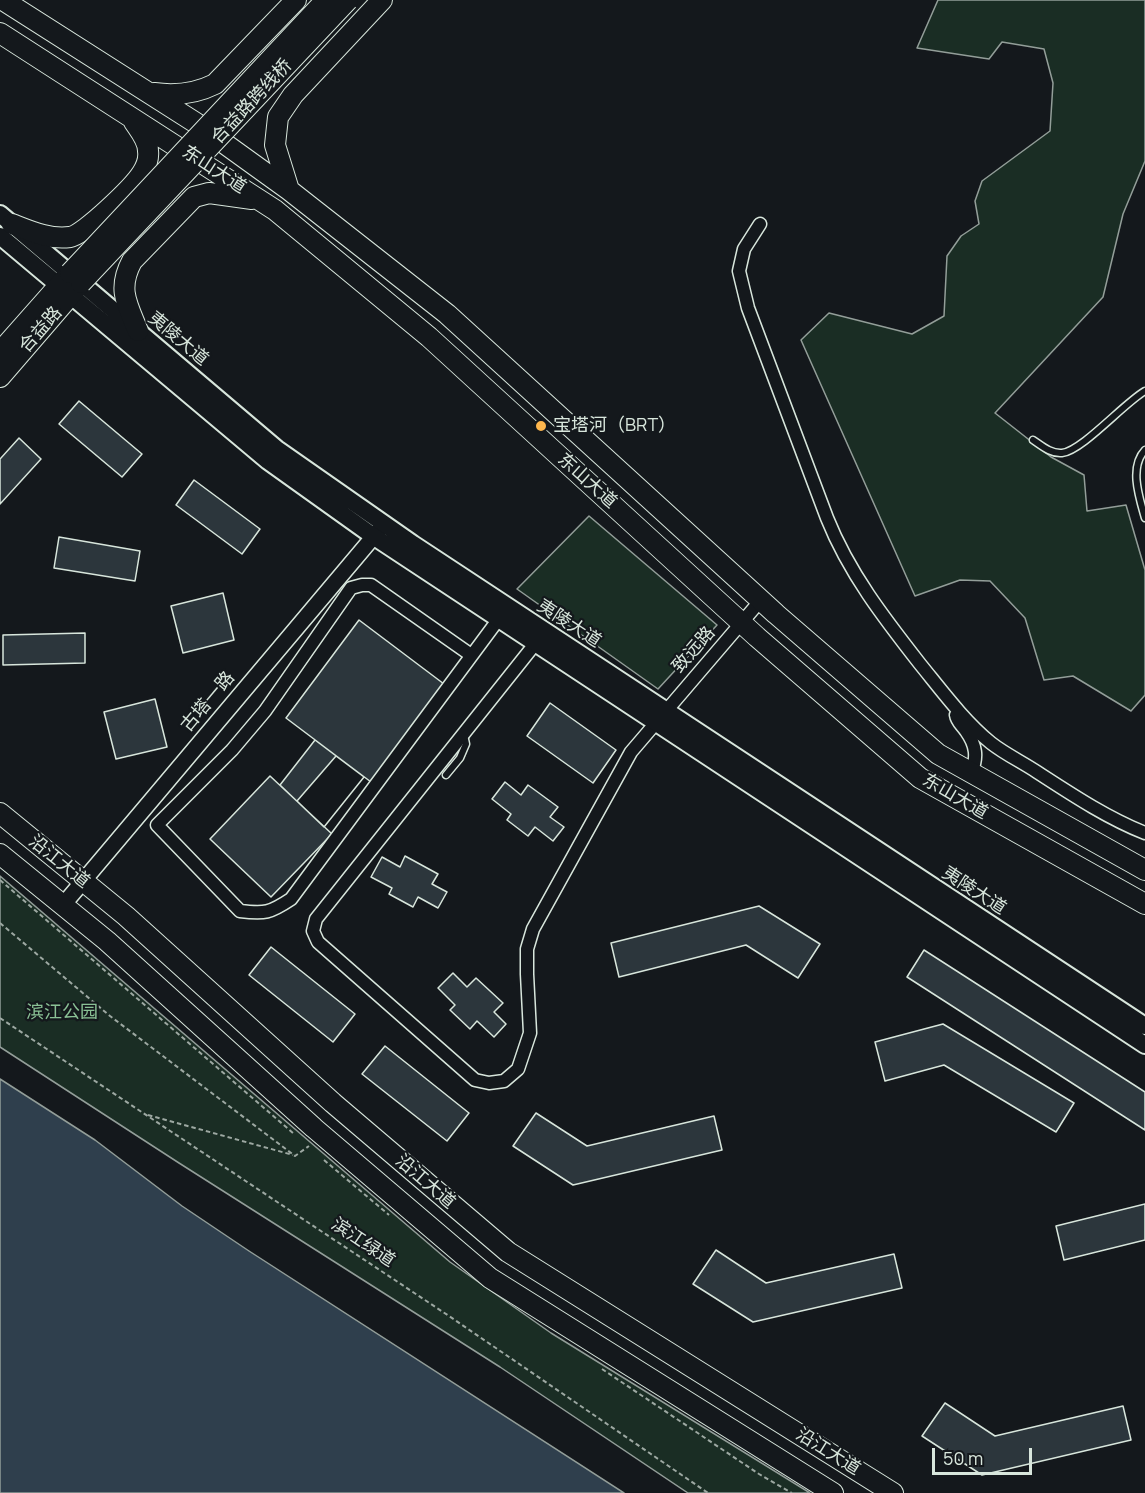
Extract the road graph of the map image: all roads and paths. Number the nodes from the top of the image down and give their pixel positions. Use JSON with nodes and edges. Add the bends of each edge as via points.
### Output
{"nodes":[{"id":1,"x":3,"y":0,"type":"edge"},
{"id":2,"x":296,"y":0,"type":"edge"},
{"id":3,"x":326,"y":0,"type":"edge"},
{"id":4,"x":348,"y":0,"type":"edge"},
{"id":5,"x":382,"y":0,"type":"edge"},
{"id":6,"x":0,"y":33,"type":"edge"},
{"id":7,"x":148,"y":93,"type":"junction"},
{"id":8,"x":128,"y":115,"type":"junction"},
{"id":9,"x":289,"y":190,"type":"junction"},
{"id":10,"x":276,"y":210,"type":"junction"},
{"id":11,"x":760,"y":224,"type":"dead end"},
{"id":12,"x":4,"y":225,"type":"edge"},
{"id":13,"x":70,"y":284,"type":"junction"},
{"id":14,"x":138,"y":331,"type":"junction"},
{"id":15,"x":0,"y":352,"type":"edge"},
{"id":16,"x":0,"y":377,"type":"edge"},
{"id":17,"x":1145,"y":391,"type":"edge"},
{"id":18,"x":1033,"y":440,"type":"dead end"},
{"id":19,"x":1145,"y":450,"type":"edge"},
{"id":20,"x":1145,"y":518,"type":"edge"},
{"id":21,"x":378,"y":530,"type":"junction"},
{"id":22,"x":761,"y":600,"type":"junction"},
{"id":23,"x":498,"y":620,"type":"junction"},
{"id":24,"x":742,"y":622,"type":"junction"},
{"id":25,"x":535,"y":644,"type":"junction"},
{"id":26,"x":471,"y":655,"type":"junction"},
{"id":27,"x":957,"y":709,"type":"junction"},
{"id":28,"x":661,"y":718,"type":"junction"},
{"id":29,"x":464,"y":734,"type":"junction"},
{"id":30,"x":971,"y":773,"type":"junction"},
{"id":31,"x":446,"y":776,"type":"dead end"},
{"id":32,"x":0,"y":813,"type":"edge"},
{"id":33,"x":1145,"y":833,"type":"edge"},
{"id":34,"x":0,"y":854,"type":"edge"},
{"id":35,"x":1145,"y":870,"type":"edge"},
{"id":36,"x":83,"y":881,"type":"junction"},
{"id":37,"x":1145,"y":904,"type":"edge"},
{"id":38,"x":63,"y":905,"type":"junction"},
{"id":39,"x":0,"y":923,"type":"edge"},
{"id":40,"x":0,"y":1018,"type":"edge"},
{"id":41,"x":1145,"y":1026,"type":"edge"},
{"id":42,"x":1145,"y":1045,"type":"edge"},
{"id":43,"x":144,"y":1114,"type":"junction"},
{"id":44,"x":309,"y":1146,"type":"dead end"},
{"id":45,"x":295,"y":1156,"type":"junction"},
{"id":46,"x":708,"y":1493,"type":"edge"},
{"id":47,"x":833,"y":1493,"type":"edge"},
{"id":48,"x":893,"y":1493,"type":"edge"}],
"edges":[{"from":1,"to":7,"type":"main road","name":"东山大道"},
{"from":2,"to":7,"type":"main road","via":[[215,84],[176,96]]},
{"from":3,"to":13,"type":"main road","name":"合益路跨线桥","bridge":true},
{"from":4,"to":13,"type":"main road","name":"合益路跨线桥","bridge":true},
{"from":5,"to":9,"type":"main road","via":[[292,95],[278,117],[275,145]]},
{"from":6,"to":8,"type":"main road","name":"东山大道"},
{"from":7,"to":9,"type":"main road","name":"东山大道"},
{"from":8,"to":10,"type":"main road","name":"东山大道"},
{"from":8,"to":12,"type":"main road","via":[[145,137],[147,161],[142,173],[93,224],[68,238]]},
{"from":9,"to":22,"type":"main road","name":"东山大道","via":[[447,314]]},
{"from":10,"to":14,"type":"main road","via":[[248,197],[208,193],[194,197],[132,261],[125,274],[126,302]]},
{"from":10,"to":24,"type":"main road","name":"东山大道","via":[[429,337]]},
{"from":11,"to":27,"type":"street","via":[[744,249],[739,272],[748,308],[835,538],[884,618]]},
{"from":12,"to":13,"type":"main road","name":"夷陵大道"},
{"from":13,"to":14,"type":"main road","name":"夷陵大道"},
{"from":13,"to":15,"type":"main road","name":"合益路"},
{"from":13,"to":16,"type":"main road","name":"合益路"},
{"from":13,"to":21,"type":"main road","name":"夷陵大道","via":[[268,461]]},
{"from":14,"to":21,"type":"main road","name":"夷陵大道"},
{"from":17,"to":18,"type":"lane","via":[[1064,453],[1050,451]]},
{"from":19,"to":20,"type":"lane","via":[[1138,458],[1136,477]]},
{"from":21,"to":23,"type":"main road","name":"夷陵大道"},
{"from":21,"to":28,"type":"main road","name":"夷陵大道"},
{"from":21,"to":36,"type":"street","name":"古塔一路"},
{"from":22,"to":24,"type":"street","name":"致远路"},
{"from":22,"to":30,"type":"main road","name":"东山大道","via":[[938,754]]},
{"from":23,"to":25,"type":"main road","name":"夷陵大道"},
{"from":23,"to":26,"type":"street"},
{"from":24,"to":28,"type":"street","name":"致远路"},
{"from":24,"to":37,"type":"main road","name":"东山大道","via":[[920,778]]},
{"from":25,"to":28,"type":"main road","name":"夷陵大道"},
{"from":25,"to":29,"type":"street","name":"致远路"},
{"from":26,"to":26,"type":"street","via":[[291,899],[274,911],[240,910],[157,825],[265,711],[351,588],[372,585]]},
{"from":27,"to":30,"type":"street","via":[[957,720],[975,747],[976,761]]},
{"from":27,"to":33,"type":"street","via":[[990,742],[1098,809]]},
{"from":28,"to":29,"type":"street","name":"致远路","via":[[632,752],[533,929],[527,949],[530,1033],[518,1069],[504,1081],[489,1083],[475,1080],[318,942],[313,931],[316,919]]},
{"from":28,"to":41,"type":"main road","name":"夷陵大道"},
{"from":28,"to":42,"type":"main road","name":"夷陵大道"},
{"from":29,"to":31,"type":"lane","via":[[466,744]]},
{"from":30,"to":35,"type":"main road","name":"东山大道"},
{"from":32,"to":36,"type":"main road","name":"沿江大道"},
{"from":34,"to":38,"type":"main road","name":"沿江大道"},
{"from":36,"to":38,"type":"street","name":"古塔一路"},
{"from":36,"to":48,"type":"main road","name":"沿江大道","via":[[508,1252]]},
{"from":38,"to":47,"type":"main road","name":"沿江大道","via":[[490,1278]]},
{"from":39,"to":45,"type":"path","via":[[110,1016]]},
{"from":40,"to":43,"type":"path","name":"滨江绿道"},
{"from":43,"to":45,"type":"path"},
{"from":43,"to":46,"type":"path","name":"滨江绿道"},
{"from":44,"to":45,"type":"path"}]}
